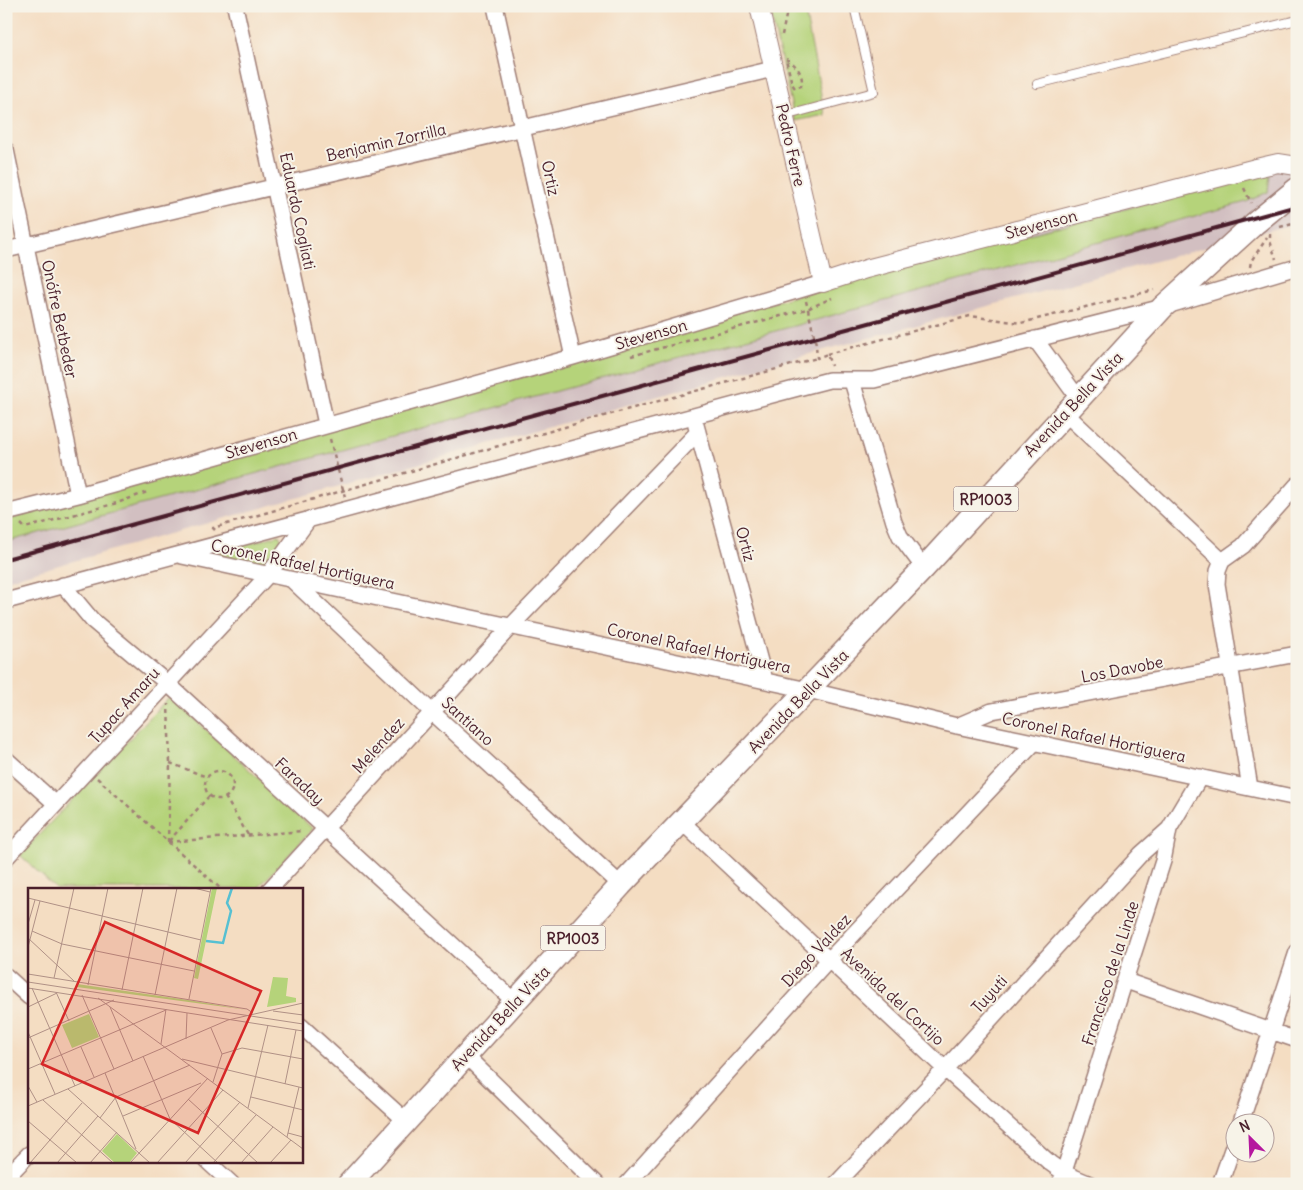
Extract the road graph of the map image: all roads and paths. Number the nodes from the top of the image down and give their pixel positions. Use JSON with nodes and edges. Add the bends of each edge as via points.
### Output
{"nodes":[{"id":1,"x":235,"y":6,"type":"edge"},
{"id":2,"x":495,"y":6,"type":"edge"},
{"id":3,"x":854,"y":6,"type":"edge"},
{"id":4,"x":767,"y":7,"type":"edge"},
{"id":5,"x":784,"y":7,"type":"edge"},
{"id":6,"x":1297,"y":20,"type":"edge"},
{"id":7,"x":781,"y":37,"type":"dead end"},
{"id":8,"x":773,"y":70,"type":"junction"},
{"id":9,"x":792,"y":84,"type":"joint"},
{"id":10,"x":1037,"y":84,"type":"dead end"},
{"id":11,"x":784,"y":116,"type":"junction"},
{"id":12,"x":522,"y":128,"type":"junction"},
{"id":13,"x":6,"y":150,"type":"edge"},
{"id":14,"x":1297,"y":166,"type":"edge"},
{"id":15,"x":1242,"y":183,"type":"dead end"},
{"id":16,"x":275,"y":187,"type":"junction"},
{"id":17,"x":1297,"y":189,"type":"edge"},
{"id":18,"x":1258,"y":221,"type":"junction"},
{"id":19,"x":1297,"y":223,"type":"edge"},
{"id":20,"x":27,"y":246,"type":"junction"},
{"id":21,"x":6,"y":250,"type":"edge"},
{"id":22,"x":1276,"y":260,"type":"dead end"},
{"id":23,"x":1297,"y":266,"type":"edge"},
{"id":24,"x":1249,"y":281,"type":"junction"},
{"id":25,"x":823,"y":283,"type":"junction"},
{"id":26,"x":804,"y":290,"type":"junction"},
{"id":27,"x":1162,"y":297,"type":"junction"},
{"id":28,"x":1034,"y":339,"type":"junction"},
{"id":29,"x":827,"y":354,"type":"junction"},
{"id":30,"x":573,"y":357,"type":"junction"},
{"id":31,"x":817,"y":358,"type":"junction"},
{"id":32,"x":836,"y":380,"type":"junction"},
{"id":33,"x":852,"y":381,"type":"junction"},
{"id":34,"x":1071,"y":405,"type":"junction"},
{"id":35,"x":694,"y":416,"type":"junction"},
{"id":36,"x":326,"y":424,"type":"junction"},
{"id":37,"x":698,"y":432,"type":"junction"},
{"id":38,"x":1297,"y":485,"type":"edge"},
{"id":39,"x":344,"y":491,"type":"junction"},
{"id":40,"x":78,"y":495,"type":"junction"},
{"id":41,"x":348,"y":508,"type":"junction"},
{"id":42,"x":6,"y":513,"type":"edge"},
{"id":43,"x":309,"y":519,"type":"junction"},
{"id":44,"x":224,"y":543,"type":"junction"},
{"id":45,"x":181,"y":555,"type":"junction"},
{"id":46,"x":1222,"y":561,"type":"junction"},
{"id":47,"x":924,"y":568,"type":"junction"},
{"id":48,"x":268,"y":575,"type":"junction"},
{"id":49,"x":293,"y":581,"type":"junction"},
{"id":50,"x":63,"y":585,"type":"junction"},
{"id":51,"x":6,"y":602,"type":"edge"},
{"id":52,"x":512,"y":625,"type":"junction"},
{"id":53,"x":1297,"y":654,"type":"edge"},
{"id":54,"x":1230,"y":666,"type":"junction"},
{"id":55,"x":765,"y":680,"type":"junction"},
{"id":56,"x":167,"y":683,"type":"junction"},
{"id":57,"x":808,"y":690,"type":"junction"},
{"id":58,"x":432,"y":712,"type":"junction"},
{"id":59,"x":957,"y":726,"type":"junction"},
{"id":60,"x":1034,"y":743,"type":"junction"},
{"id":61,"x":6,"y":759,"type":"edge"},
{"id":62,"x":170,"y":763,"type":"junction"},
{"id":63,"x":88,"y":770,"type":"junction"},
{"id":64,"x":207,"y":777,"type":"junction"},
{"id":65,"x":1200,"y":777,"type":"junction"},
{"id":66,"x":1250,"y":788,"type":"junction"},
{"id":67,"x":210,"y":795,"type":"junction"},
{"id":68,"x":225,"y":797,"type":"junction"},
{"id":69,"x":1297,"y":798,"type":"edge"},
{"id":70,"x":56,"y":804,"type":"junction"},
{"id":71,"x":682,"y":822,"type":"junction"},
{"id":72,"x":326,"y":829,"type":"junction"},
{"id":73,"x":1169,"y":829,"type":"junction"},
{"id":74,"x":248,"y":835,"type":"junction"},
{"id":75,"x":168,"y":842,"type":"junction"},
{"id":76,"x":6,"y":858,"type":"edge"},
{"id":77,"x":621,"y":885,"type":"junction"},
{"id":78,"x":219,"y":888,"type":"edge"},
{"id":79,"x":271,"y":888,"type":"edge"},
{"id":80,"x":1297,"y":952,"type":"edge"},
{"id":81,"x":829,"y":960,"type":"junction"},
{"id":82,"x":6,"y":976,"type":"edge"},
{"id":83,"x":1126,"y":981,"type":"junction"},
{"id":84,"x":28,"y":996,"type":"edge"},
{"id":85,"x":515,"y":1002,"type":"junction"},
{"id":86,"x":302,"y":1027,"type":"edge"},
{"id":87,"x":1271,"y":1031,"type":"junction"},
{"id":88,"x":1297,"y":1040,"type":"edge"},
{"id":89,"x":465,"y":1055,"type":"junction"},
{"id":90,"x":945,"y":1069,"type":"junction"},
{"id":91,"x":1244,"y":1112,"type":"edge"},
{"id":92,"x":406,"y":1121,"type":"junction"},
{"id":93,"x":28,"y":1155,"type":"edge"},
{"id":94,"x":208,"y":1162,"type":"edge"},
{"id":95,"x":1228,"y":1162,"type":"edge"},
{"id":96,"x":6,"y":1178,"type":"edge"},
{"id":97,"x":1062,"y":1178,"type":"edge"},
{"id":98,"x":232,"y":1184,"type":"edge"},
{"id":99,"x":349,"y":1184,"type":"edge"},
{"id":100,"x":596,"y":1184,"type":"edge"},
{"id":101,"x":627,"y":1184,"type":"edge"},
{"id":102,"x":836,"y":1184,"type":"edge"},
{"id":103,"x":1090,"y":1184,"type":"edge"},
{"id":104,"x":1220,"y":1184,"type":"edge"}],
"edges":[{"from":1,"to":16,"type":"street","name":"Eduardo Cogliati"},
{"from":2,"to":12,"type":"street","name":"Ortiz"},
{"from":3,"to":11,"type":"lane","via":[[874,92]]},
{"from":4,"to":5,"type":"path"},
{"from":4,"to":8,"type":"street","name":"Pedro Ferre"},
{"from":5,"to":7,"type":"path","via":[[786,16]]},
{"from":6,"to":10,"type":"lane"},
{"from":8,"to":11,"type":"street","name":"Pedro Ferre"},
{"from":8,"to":12,"type":"street","name":"Benjamin Zorrilla"},
{"from":9,"to":9,"type":"path","via":[[794,88],[801,86],[801,77],[792,62],[786,59]]},
{"from":11,"to":25,"type":"street","name":"Pedro Ferre"},
{"from":12,"to":16,"type":"street","name":"Benjamin Zorrilla"},
{"from":12,"to":30,"type":"street","name":"Ortiz"},
{"from":13,"to":20,"type":"street","name":"Onófre Betbeder"},
{"from":14,"to":25,"type":"street","name":"Stevenson","via":[[1278,163],[1256,168]]},
{"from":15,"to":18,"type":"path"},
{"from":16,"to":20,"type":"street","name":"Benjamin Zorrilla"},
{"from":16,"to":36,"type":"street","name":"Eduardo Cogliati"},
{"from":17,"to":18,"type":"main road","number":"RP1003"},
{"from":18,"to":19,"type":"path","via":[[1273,229]]},
{"from":18,"to":22,"type":"path"},
{"from":18,"to":24,"type":"path"},
{"from":18,"to":27,"type":"main road","name":"Avenida Bella Vista","number":"RP1003"},
{"from":20,"to":21,"type":"street","name":"Benjamin Zorrilla"},
{"from":20,"to":40,"type":"street","name":"Onófre Betbeder"},
{"from":23,"to":24,"type":"street"},
{"from":24,"to":27,"type":"street"},
{"from":25,"to":26,"type":"street","name":"Stevenson"},
{"from":26,"to":30,"type":"street","name":"Stevenson"},
{"from":26,"to":31,"type":"path"},
{"from":27,"to":28,"type":"street"},
{"from":27,"to":29,"type":"path","via":[[1155,290],[1021,323],[970,316]]},
{"from":27,"to":34,"type":"main road","name":"Avenida Bella Vista","number":"RP1003"},
{"from":28,"to":33,"type":"street","via":[[874,380]]},
{"from":28,"to":34,"type":"street"},
{"from":29,"to":31,"type":"path"},
{"from":29,"to":32,"type":"path"},
{"from":30,"to":36,"type":"street","name":"Stevenson"},
{"from":31,"to":39,"type":"path"},
{"from":32,"to":33,"type":"street"},
{"from":32,"to":35,"type":"street"},
{"from":33,"to":47,"type":"street","via":[[894,522],[900,536]]},
{"from":34,"to":46,"type":"street"},
{"from":34,"to":47,"type":"main road","name":"Avenida Bella Vista","number":"RP1003"},
{"from":35,"to":37,"type":"street","name":"Ortiz"},
{"from":35,"to":41,"type":"street"},
{"from":36,"to":39,"type":"path"},
{"from":36,"to":40,"type":"street","name":"Stevenson"},
{"from":37,"to":52,"type":"street","name":"Melendez"},
{"from":37,"to":55,"type":"street","name":"Ortiz"},
{"from":38,"to":46,"type":"street","via":[[1243,546]]},
{"from":39,"to":41,"type":"path"},
{"from":39,"to":44,"type":"path","via":[[212,528]]},
{"from":40,"to":42,"type":"street","name":"Stevenson"},
{"from":41,"to":43,"type":"street"},
{"from":43,"to":44,"type":"street"},
{"from":43,"to":48,"type":"street","name":"Tupac Amaru"},
{"from":44,"to":45,"type":"street"},
{"from":45,"to":48,"type":"street","name":"Coronel Rafael Hortiguera"},
{"from":45,"to":50,"type":"street"},
{"from":46,"to":54,"type":"street","via":[[1217,584]]},
{"from":47,"to":57,"type":"main road","name":"Avenida Bella Vista","number":"RP1003"},
{"from":48,"to":49,"type":"street","name":"Coronel Rafael Hortiguera"},
{"from":48,"to":56,"type":"street","name":"Tupac Amaru"},
{"from":49,"to":52,"type":"street","name":"Coronel Rafael Hortiguera"},
{"from":49,"to":58,"type":"street","name":"Santiano"},
{"from":50,"to":51,"type":"street"},
{"from":50,"to":56,"type":"street","name":"Faraday","via":[[92,620]]},
{"from":52,"to":55,"type":"street","name":"Coronel Rafael Hortiguera"},
{"from":52,"to":58,"type":"street","name":"Melendez"},
{"from":53,"to":54,"type":"street","name":"Los Davobe"},
{"from":54,"to":59,"type":"street","name":"Los Davobe","via":[[992,711]]},
{"from":54,"to":66,"type":"street"},
{"from":55,"to":57,"type":"street","name":"Coronel Rafael Hortiguera"},
{"from":56,"to":62,"type":"path"},
{"from":56,"to":63,"type":"street","name":"Tupac Amaru"},
{"from":56,"to":72,"type":"street","name":"Faraday"},
{"from":57,"to":59,"type":"street","name":"Coronel Rafael Hortiguera"},
{"from":57,"to":71,"type":"main road","name":"Avenida Bella Vista","number":"RP1003"},
{"from":58,"to":72,"type":"street","name":"Melendez"},
{"from":58,"to":77,"type":"street","name":"Santiano"},
{"from":59,"to":60,"type":"street","name":"Coronel Rafael Hortiguera"},
{"from":60,"to":65,"type":"street","name":"Coronel Rafael Hortiguera"},
{"from":60,"to":81,"type":"street","name":"Diego Valdez"},
{"from":61,"to":70,"type":"street"},
{"from":62,"to":64,"type":"path"},
{"from":62,"to":75,"type":"path"},
{"from":63,"to":70,"type":"street","name":"Tupac Amaru"},
{"from":63,"to":75,"type":"path"},
{"from":64,"to":67,"type":"path","via":[[205,786]]},
{"from":64,"to":68,"type":"path","via":[[214,772],[227,774],[232,786]]},
{"from":65,"to":66,"type":"street","name":"Coronel Rafael Hortiguera"},
{"from":65,"to":73,"type":"street","name":"Francisco de la Linde"},
{"from":66,"to":69,"type":"street","name":"Coronel Rafael Hortiguera"},
{"from":67,"to":68,"type":"path"},
{"from":67,"to":75,"type":"path"},
{"from":68,"to":74,"type":"path"},
{"from":70,"to":76,"type":"street","name":"Tupac Amaru"},
{"from":71,"to":77,"type":"main road","name":"Avenida Bella Vista","number":"RP1003"},
{"from":71,"to":81,"type":"street","name":"Avenida del Cortijo"},
{"from":72,"to":74,"type":"path"},
{"from":72,"to":79,"type":"street","name":"Melendez"},
{"from":72,"to":85,"type":"street","name":"Faraday"},
{"from":73,"to":83,"type":"street","name":"Francisco de la Linde","via":[[1163,861]]},
{"from":73,"to":90,"type":"street","name":"Tuyuti","via":[[1141,854]]},
{"from":74,"to":75,"type":"path"},
{"from":75,"to":78,"type":"path"},
{"from":77,"to":85,"type":"main road","name":"Avenida Bella Vista","number":"RP1003"},
{"from":80,"to":87,"type":"street"},
{"from":81,"to":90,"type":"street","name":"Avenida del Cortijo"},
{"from":81,"to":101,"type":"street","name":"Diego Valdez"},
{"from":82,"to":84,"type":"street"},
{"from":83,"to":87,"type":"street"},
{"from":83,"to":97,"type":"street","name":"Francisco de la Linde"},
{"from":85,"to":89,"type":"main road","name":"Avenida Bella Vista","number":"RP1003"},
{"from":86,"to":92,"type":"street"},
{"from":87,"to":88,"type":"street"},
{"from":87,"to":91,"type":"street"},
{"from":89,"to":92,"type":"main road","name":"Avenida Bella Vista","number":"RP1003"},
{"from":89,"to":100,"type":"street"},
{"from":90,"to":97,"type":"street","name":"Avenida del Cortijo","via":[[1050,1163]]},
{"from":90,"to":102,"type":"street","name":"Tuyuti"},
{"from":92,"to":99,"type":"main road","name":"Avenida Bella Vista","number":"RP1003"},
{"from":93,"to":96,"type":"street"},
{"from":94,"to":98,"type":"street"},
{"from":95,"to":104,"type":"street"},
{"from":97,"to":103,"type":"street","name":"Avenida del Cortijo"}]}
